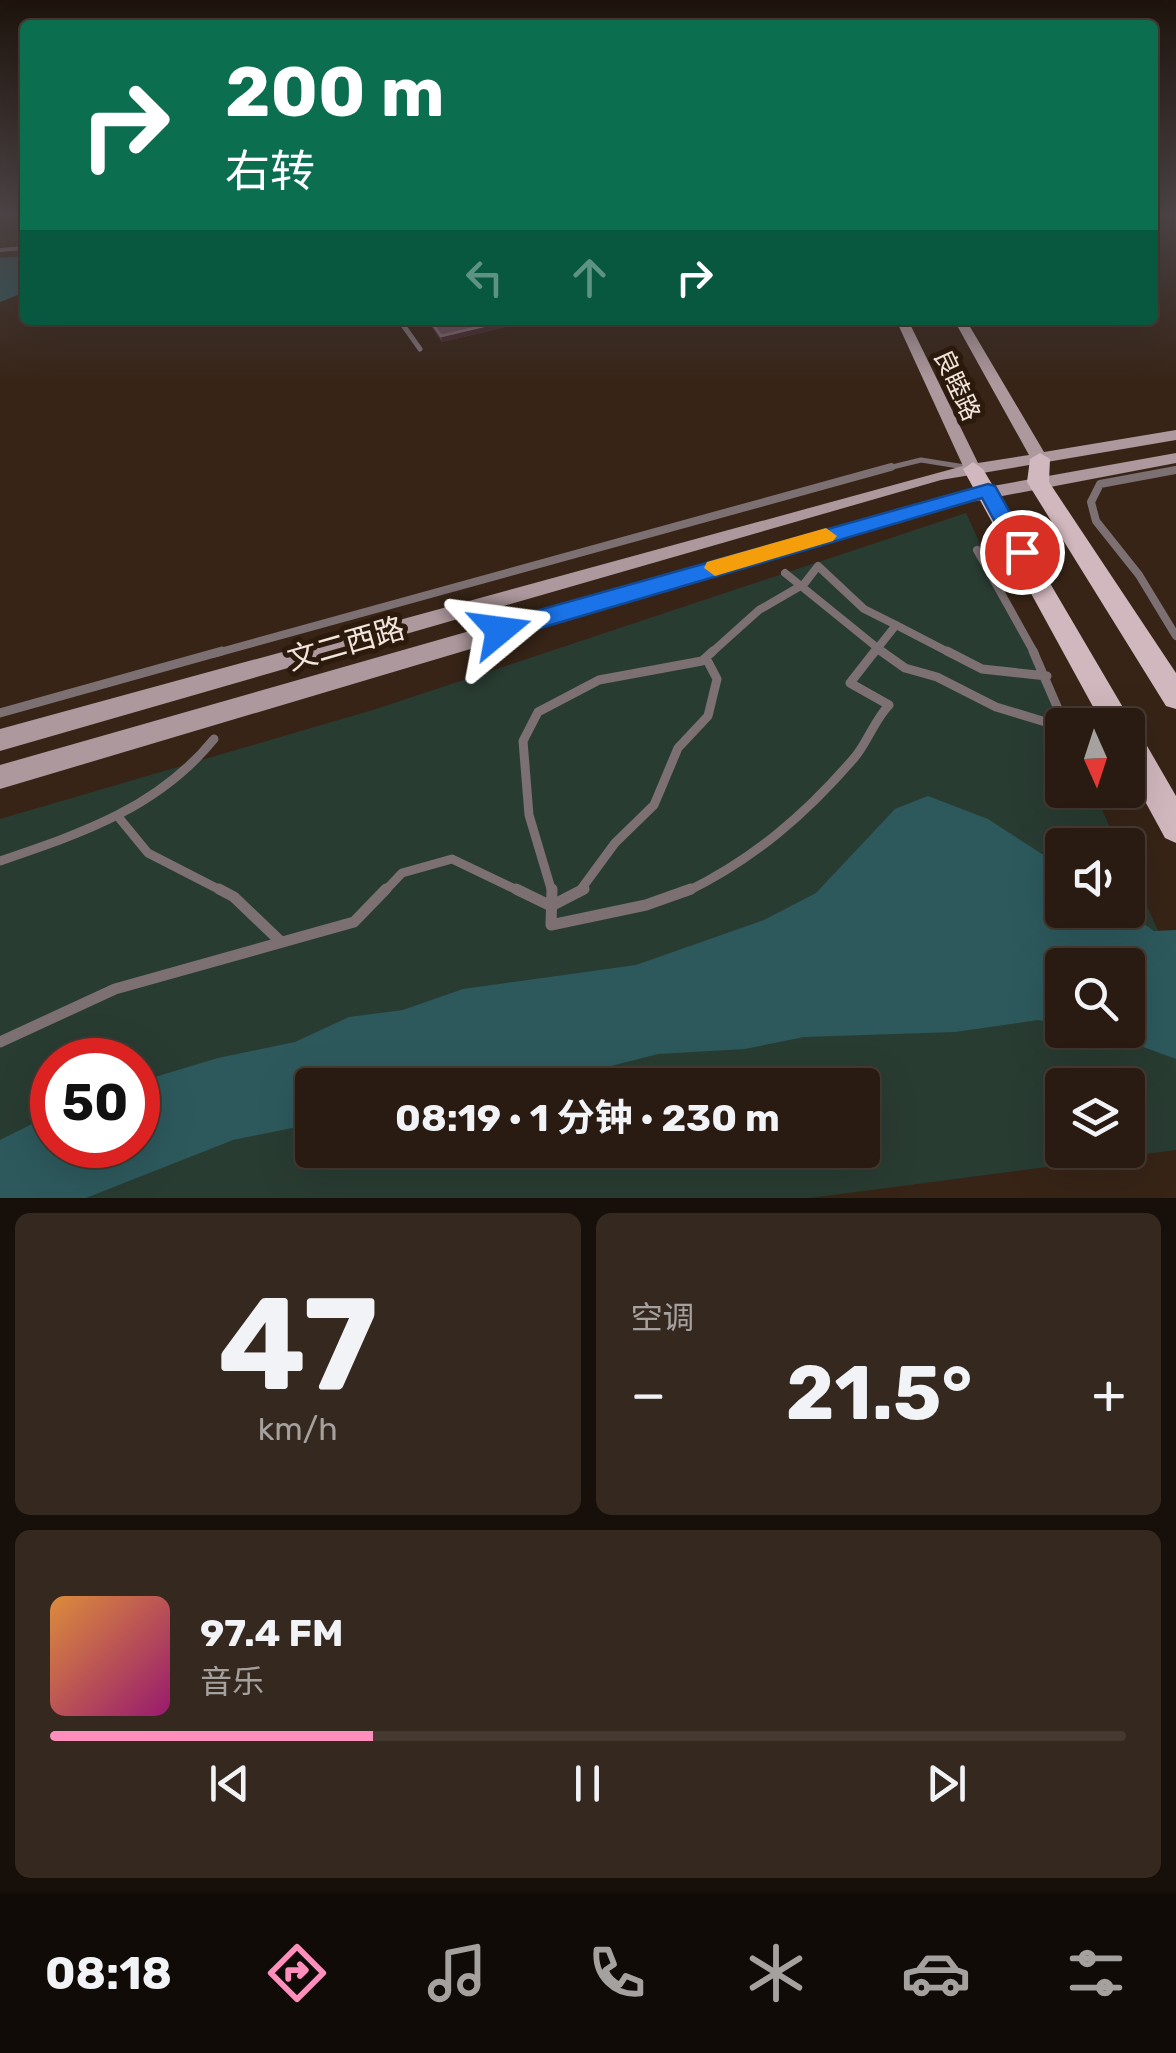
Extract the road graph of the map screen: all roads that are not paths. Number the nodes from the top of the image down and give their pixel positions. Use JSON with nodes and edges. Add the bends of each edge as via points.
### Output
{"nodes":[{"id":1,"x":403,"y":325,"type":"edge"},
{"id":2,"x":904,"y":325,"type":"edge"},
{"id":3,"x":963,"y":325,"type":"edge"},
{"id":4,"x":420,"y":349,"type":"dead end"},
{"id":5,"x":1176,"y":435,"type":"edge"},
{"id":6,"x":1176,"y":458,"type":"edge"},
{"id":7,"x":1039,"y":470,"type":"junction"},
{"id":8,"x":1176,"y":470,"type":"edge"},
{"id":9,"x":981,"y":480,"type":"junction"},
{"id":10,"x":977,"y":550,"type":"dead end"},
{"id":11,"x":786,"y":573,"type":"dead end"},
{"id":12,"x":800,"y":586,"type":"junction"},
{"id":13,"x":896,"y":625,"type":"junction"},
{"id":14,"x":1176,"y":636,"type":"edge"},
{"id":15,"x":878,"y":648,"type":"junction"},
{"id":16,"x":706,"y":658,"type":"junction"},
{"id":17,"x":1047,"y":676,"type":"junction"},
{"id":18,"x":1176,"y":697,"type":"edge"},
{"id":19,"x":1058,"y":708,"type":"edge"},
{"id":20,"x":1108,"y":708,"type":"edge"},
{"id":21,"x":0,"y":713,"type":"edge"},
{"id":22,"x":1045,"y":721,"type":"edge"},
{"id":23,"x":214,"y":739,"type":"dead end"},
{"id":24,"x":0,"y":740,"type":"edge"},
{"id":25,"x":1145,"y":772,"type":"edge"},
{"id":26,"x":0,"y":777,"type":"edge"},
{"id":27,"x":120,"y":819,"type":"junction"},
{"id":28,"x":1176,"y":828,"type":"edge"},
{"id":29,"x":0,"y":861,"type":"edge"},
{"id":30,"x":551,"y":906,"type":"junction"},
{"id":31,"x":280,"y":941,"type":"junction"},
{"id":32,"x":0,"y":1042,"type":"edge"}],
"edges":[{"from":1,"to":4,"type":"lane"},
{"from":2,"to":9,"type":"main road","name":"良睦路"},
{"from":3,"to":7,"type":"main road","name":"良睦路"},
{"from":5,"to":7,"type":"main road","name":"文二西路"},
{"from":6,"to":7,"type":"main road","name":"文二西路"},
{"from":7,"to":9,"type":"main road","name":"文二西路"},
{"from":7,"to":18,"type":"main road"},
{"from":8,"to":14,"type":"lane","via":[[1100,484],[1091,502],[1096,521]]},
{"from":9,"to":20,"type":"main road"},
{"from":9,"to":21,"type":"lane","via":[[920,460]]},
{"from":9,"to":24,"type":"main road","name":"文二西路"},
{"from":9,"to":26,"type":"main road","name":"文二西路"},
{"from":10,"to":17,"type":"lane"},
{"from":11,"to":12,"type":"lane"},
{"from":12,"to":13,"type":"lane","via":[[818,566],[864,609]]},
{"from":12,"to":15,"type":"lane"},
{"from":12,"to":16,"type":"lane","via":[[759,610]]},
{"from":13,"to":15,"type":"lane"},
{"from":13,"to":17,"type":"lane","via":[[982,669]]},
{"from":15,"to":22,"type":"lane","via":[[905,668],[996,708]]},
{"from":15,"to":30,"type":"lane","via":[[850,683],[889,705],[870,724],[860,752],[740,868],[629,914],[550,925]]},
{"from":16,"to":30,"type":"lane","via":[[717,679],[708,716],[678,748],[654,805],[615,843],[582,890]]},
{"from":16,"to":30,"type":"lane","via":[[599,680],[538,712],[523,742],[529,815],[552,884]]},
{"from":17,"to":19,"type":"lane"},
{"from":23,"to":27,"type":"lane","via":[[172,783]]},
{"from":25,"to":28,"type":"main road"},
{"from":27,"to":29,"type":"lane"},
{"from":27,"to":31,"type":"lane","via":[[148,853],[234,897]]},
{"from":30,"to":31,"type":"lane","via":[[452,859],[402,873],[354,922]]},
{"from":31,"to":32,"type":"lane","via":[[115,988]]}]}
